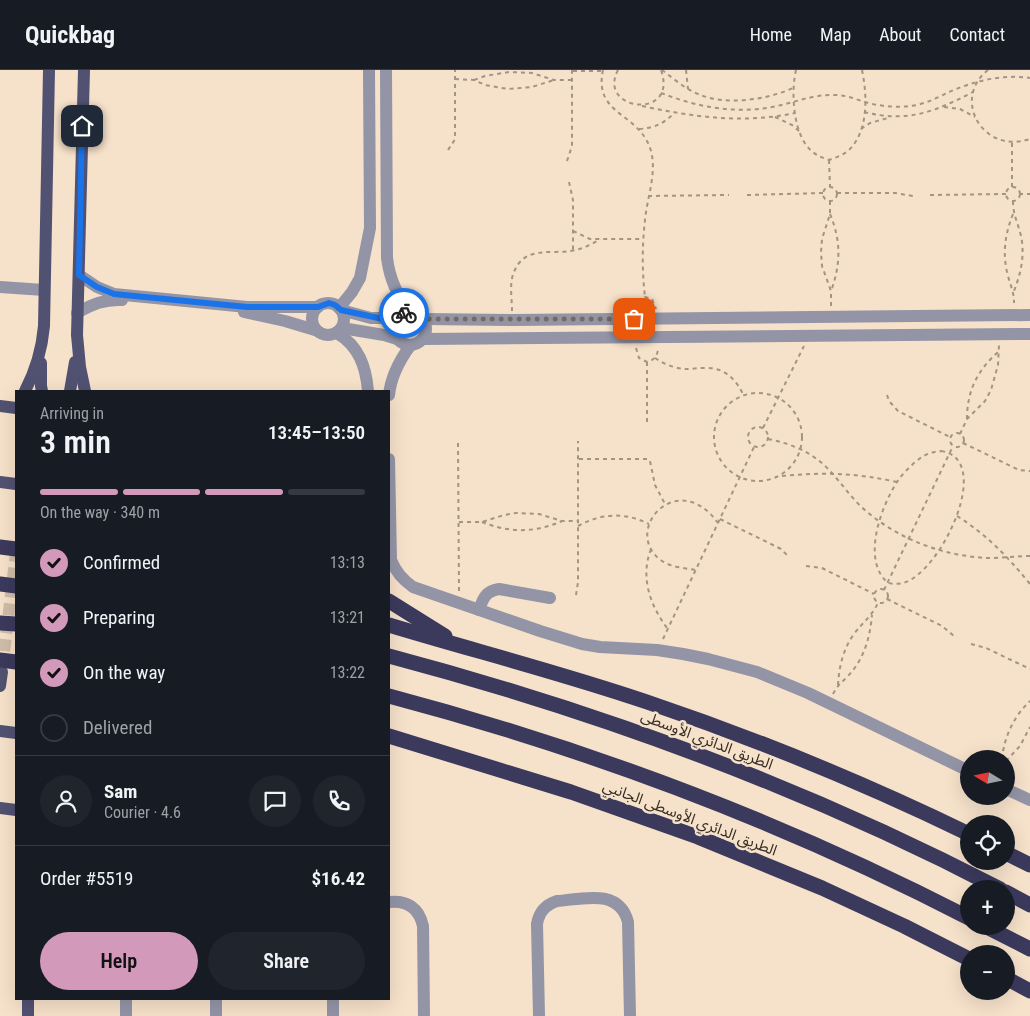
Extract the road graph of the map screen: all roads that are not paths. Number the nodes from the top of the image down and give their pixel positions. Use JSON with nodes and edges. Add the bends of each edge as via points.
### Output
{"nodes":[{"id":1,"x":49,"y":70,"type":"edge"},
{"id":2,"x":84,"y":70,"type":"edge"},
{"id":3,"x":369,"y":70,"type":"edge"},
{"id":4,"x":386,"y":70,"type":"edge"},
{"id":5,"x":79,"y":275,"type":"junction"},
{"id":6,"x":0,"y":287,"type":"edge"},
{"id":7,"x":44,"y":290,"type":"junction"},
{"id":8,"x":318,"y":307,"type":"junction"},
{"id":9,"x":340,"y":309,"type":"junction"},
{"id":10,"x":78,"y":313,"type":"junction"},
{"id":11,"x":403,"y":315,"type":"junction"},
{"id":12,"x":1030,"y":315,"type":"edge"},
{"id":13,"x":992,"y":316,"type":"junction"},
{"id":14,"x":424,"y":319,"type":"junction"},
{"id":15,"x":316,"y":330,"type":"junction"},
{"id":16,"x":339,"y":330,"type":"junction"},
{"id":17,"x":1030,"y":334,"type":"edge"},
{"id":18,"x":992,"y":335,"type":"junction"},
{"id":19,"x":397,"y":339,"type":"junction"},
{"id":20,"x":423,"y":339,"type":"junction"},
{"id":21,"x":77,"y":345,"type":"junction"},
{"id":22,"x":410,"y":346,"type":"junction"},
{"id":23,"x":41,"y":348,"type":"junction"},
{"id":24,"x":25,"y":390,"type":"edge"},
{"id":25,"x":42,"y":390,"type":"edge"},
{"id":26,"x":70,"y":390,"type":"edge"},
{"id":27,"x":85,"y":390,"type":"edge"},
{"id":28,"x":368,"y":390,"type":"edge"},
{"id":29,"x":390,"y":391,"type":"edge"},
{"id":30,"x":0,"y":406,"type":"edge"},
{"id":31,"x":15,"y":408,"type":"edge"},
{"id":32,"x":0,"y":482,"type":"edge"},
{"id":33,"x":15,"y":484,"type":"edge"},
{"id":34,"x":0,"y":547,"type":"edge"},
{"id":35,"x":390,"y":547,"type":"edge"},
{"id":36,"x":15,"y":549,"type":"edge"},
{"id":37,"x":0,"y":584,"type":"edge"},
{"id":38,"x":15,"y":586,"type":"edge"},
{"id":39,"x":550,"y":598,"type":"dead end"},
{"id":40,"x":390,"y":602,"type":"edge"},
{"id":41,"x":479,"y":610,"type":"junction"},
{"id":42,"x":0,"y":623,"type":"edge"},
{"id":43,"x":15,"y":624,"type":"edge"},
{"id":44,"x":390,"y":626,"type":"edge"},
{"id":45,"x":468,"y":649,"type":"junction"},
{"id":46,"x":390,"y":656,"type":"edge"},
{"id":47,"x":15,"y":662,"type":"edge"},
{"id":48,"x":1,"y":666,"type":"edge"},
{"id":49,"x":0,"y":686,"type":"edge"},
{"id":50,"x":390,"y":696,"type":"edge"},
{"id":51,"x":0,"y":731,"type":"edge"},
{"id":52,"x":15,"y":733,"type":"edge"},
{"id":53,"x":390,"y":736,"type":"edge"},
{"id":54,"x":390,"y":747,"type":"edge"},
{"id":55,"x":442,"y":753,"type":"junction"},
{"id":56,"x":960,"y":767,"type":"edge"},
{"id":57,"x":1015,"y":793,"type":"edge"},
{"id":58,"x":1030,"y":800,"type":"edge"},
{"id":59,"x":0,"y":808,"type":"edge"},
{"id":60,"x":15,"y":810,"type":"edge"},
{"id":61,"x":960,"y":830,"type":"edge"},
{"id":62,"x":1015,"y":858,"type":"edge"},
{"id":63,"x":1030,"y":865,"type":"edge"},
{"id":64,"x":981,"y":880,"type":"edge"},
{"id":65,"x":1015,"y":896,"type":"edge"},
{"id":66,"x":390,"y":902,"type":"edge"},
{"id":67,"x":1030,"y":904,"type":"edge"},
{"id":68,"x":960,"y":914,"type":"edge"},
{"id":69,"x":1003,"y":935,"type":"edge"},
{"id":70,"x":1030,"y":949,"type":"edge"},
{"id":71,"x":960,"y":954,"type":"edge"},
{"id":72,"x":1015,"y":983,"type":"edge"},
{"id":73,"x":1030,"y":991,"type":"edge"},
{"id":74,"x":28,"y":1000,"type":"edge"},
{"id":75,"x":126,"y":1000,"type":"edge"},
{"id":76,"x":216,"y":1000,"type":"edge"},
{"id":77,"x":333,"y":1000,"type":"edge"},
{"id":78,"x":28,"y":1016,"type":"edge"},
{"id":79,"x":126,"y":1016,"type":"edge"},
{"id":80,"x":216,"y":1016,"type":"edge"},
{"id":81,"x":333,"y":1016,"type":"edge"},
{"id":82,"x":424,"y":1016,"type":"edge"},
{"id":83,"x":539,"y":1016,"type":"edge"},
{"id":84,"x":630,"y":1016,"type":"edge"}],
"edges":[{"from":1,"to":7,"type":"main road"},
{"from":2,"to":5,"type":"main road"},
{"from":3,"to":9,"type":"street","via":[[370,228],[360,278]]},
{"from":4,"to":11,"type":"street","via":[[387,258]]},
{"from":5,"to":8,"type":"street","via":[[114,294],[247,307]]},
{"from":5,"to":10,"type":"main road"},
{"from":6,"to":7,"type":"street"},
{"from":7,"to":23,"type":"main road"},
{"from":8,"to":9,"type":"street","via":[[329,303]]},
{"from":8,"to":15,"type":"street","via":[[312,318]]},
{"from":9,"to":11,"type":"street","via":[[372,318]]},
{"from":9,"to":16,"type":"street","via":[[344,316]]},
{"from":10,"to":15,"type":"street","via":[[101,301],[114,300],[247,312]]},
{"from":10,"to":21,"type":"main road"},
{"from":11,"to":14,"type":"street","via":[[420,315]]},
{"from":11,"to":19,"type":"street","via":[[394,329]]},
{"from":12,"to":13,"type":"street"},
{"from":13,"to":14,"type":"street"},
{"from":13,"to":18,"type":"street"},
{"from":14,"to":20,"type":"street","via":[[427,330]]},
{"from":15,"to":16,"type":"street","via":[[326,335]]},
{"from":16,"to":19,"type":"street"},
{"from":16,"to":28,"type":"street","via":[[361,358]]},
{"from":17,"to":18,"type":"street"},
{"from":18,"to":20,"type":"street"},
{"from":19,"to":22,"type":"street"},
{"from":20,"to":22,"type":"street"},
{"from":21,"to":26,"type":"main road"},
{"from":21,"to":27,"type":"main road"},
{"from":22,"to":29,"type":"street","via":[[397,365]]},
{"from":23,"to":24,"type":"main road"},
{"from":23,"to":25,"type":"main road"},
{"from":30,"to":31,"type":"main road"},
{"from":32,"to":33,"type":"main road"},
{"from":34,"to":36,"type":"highway"},
{"from":35,"to":41,"type":"street","via":[[396,571],[413,587]]},
{"from":37,"to":38,"type":"highway"},
{"from":39,"to":41,"type":"street","via":[[492,590],[482,598]]},
{"from":40,"to":45,"type":"highway"},
{"from":41,"to":56,"type":"street","via":[[582,644],[657,650],[708,659],[781,681]]},
{"from":42,"to":43,"type":"highway"},
{"from":44,"to":45,"type":"highway"},
{"from":45,"to":61,"type":"highway","via":[[602,687],[725,729],[863,785]]},
{"from":46,"to":64,"type":"highway","name":"الطريق الدائري الأوسطى","via":[[558,706],[706,757],[851,817]]},
{"from":47,"to":48,"type":"highway"},
{"from":48,"to":49,"type":"main road"},
{"from":50,"to":68,"type":"highway","via":[[539,740],[710,801],[836,854]]},
{"from":51,"to":52,"type":"main road"},
{"from":53,"to":55,"type":"highway","name":"الطريق الدائري الأوسطى الجانبي"},
{"from":54,"to":55,"type":"highway"},
{"from":55,"to":71,"type":"highway","name":"الطريق الدائري الأوسطى الجانبي","via":[[571,792],[706,840],[830,892]]},
{"from":57,"to":58,"type":"street"},
{"from":59,"to":60,"type":"main road"},
{"from":62,"to":63,"type":"highway"},
{"from":65,"to":67,"type":"highway"},
{"from":66,"to":82,"type":"street","via":[[405,902],[421,918]]},
{"from":69,"to":70,"type":"highway"},
{"from":72,"to":73,"type":"highway"},
{"from":74,"to":78,"type":"main road"},
{"from":75,"to":79,"type":"street"},
{"from":76,"to":80,"type":"street"},
{"from":77,"to":81,"type":"street"},
{"from":83,"to":84,"type":"street","via":[[537,924],[541,912],[557,901],[601,898],[616,902],[628,922]]}]}
